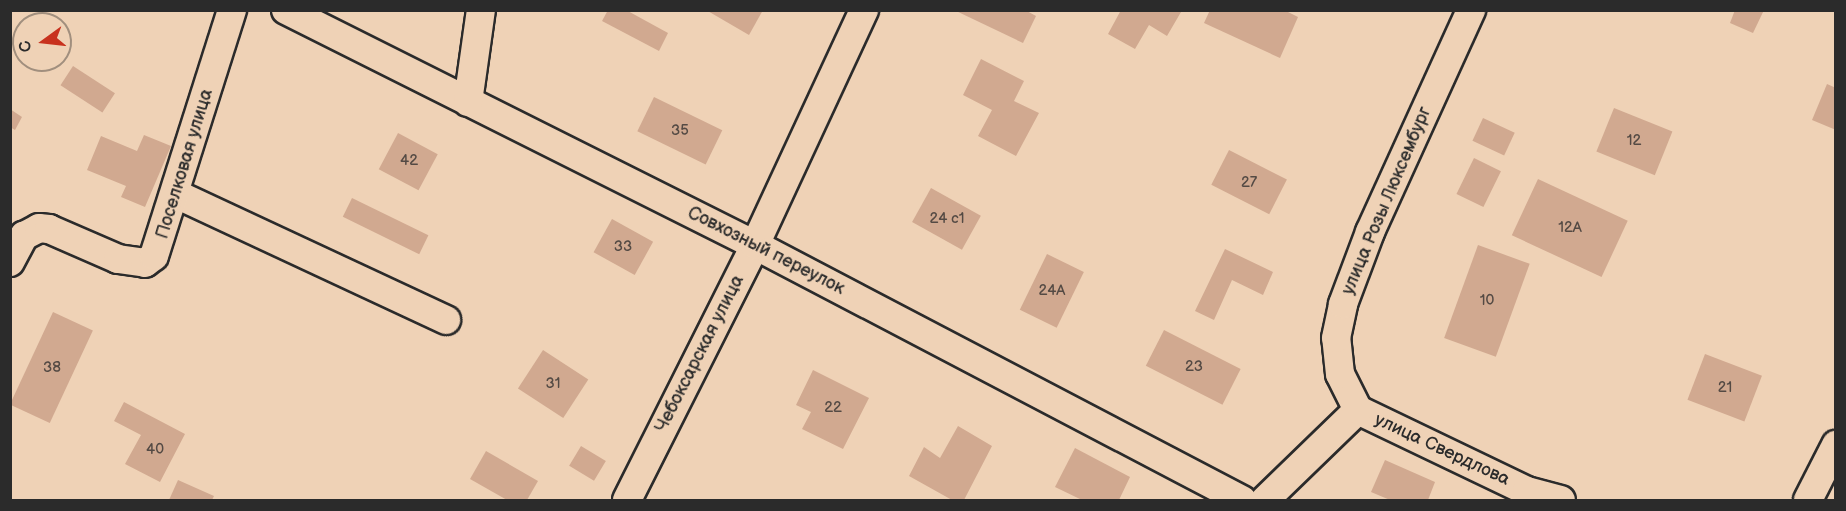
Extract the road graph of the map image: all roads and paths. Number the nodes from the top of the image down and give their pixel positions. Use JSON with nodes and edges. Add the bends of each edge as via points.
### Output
{"nodes":[{"id":1,"x":232,"y":10,"type":"edge"},
{"id":2,"x":286,"y":10,"type":"edge"},
{"id":3,"x":481,"y":10,"type":"edge"},
{"id":4,"x":864,"y":10,"type":"edge"},
{"id":5,"x":1471,"y":10,"type":"edge"},
{"id":6,"x":468,"y":102,"type":"junction"},
{"id":7,"x":176,"y":194,"type":"junction"},
{"id":8,"x":755,"y":245,"type":"junction"},
{"id":9,"x":10,"y":262,"type":"edge"},
{"id":10,"x":446,"y":320,"type":"dead end"},
{"id":11,"x":1358,"y":410,"type":"junction"},
{"id":12,"x":1836,"y":446,"type":"edge"},
{"id":13,"x":1524,"y":496,"type":"edge"},
{"id":14,"x":627,"y":501,"type":"edge"},
{"id":15,"x":1242,"y":501,"type":"edge"},
{"id":16,"x":1265,"y":501,"type":"edge"},
{"id":17,"x":1561,"y":501,"type":"edge"},
{"id":18,"x":1808,"y":501,"type":"edge"}],
"edges":[{"from":1,"to":7,"type":"street","name":"Поселковая улица"},
{"from":2,"to":6,"type":"street","name":"Совхозный переулок"},
{"from":3,"to":6,"type":"street"},
{"from":4,"to":8,"type":"street","name":"Чебоксарская улица"},
{"from":5,"to":11,"type":"street","name":"улица Розы Люксембург","via":[[1370,232],[1343,304],[1336,338],[1340,374]]},
{"from":6,"to":8,"type":"street","name":"Совхозный переулок"},
{"from":7,"to":9,"type":"street","name":"Поселковая улица","via":[[160,247],[145,263],[118,260],[39,228],[24,236]]},
{"from":7,"to":10,"type":"street"},
{"from":8,"to":14,"type":"street","name":"Чебоксарская улица"},
{"from":8,"to":15,"type":"street","name":"Совхозный переулок"},
{"from":11,"to":13,"type":"street","name":"улица Свердлова"},
{"from":11,"to":16,"type":"street"},
{"from":12,"to":18,"type":"street"},
{"from":13,"to":17,"type":"street","name":"улица Свердлова"}]}
